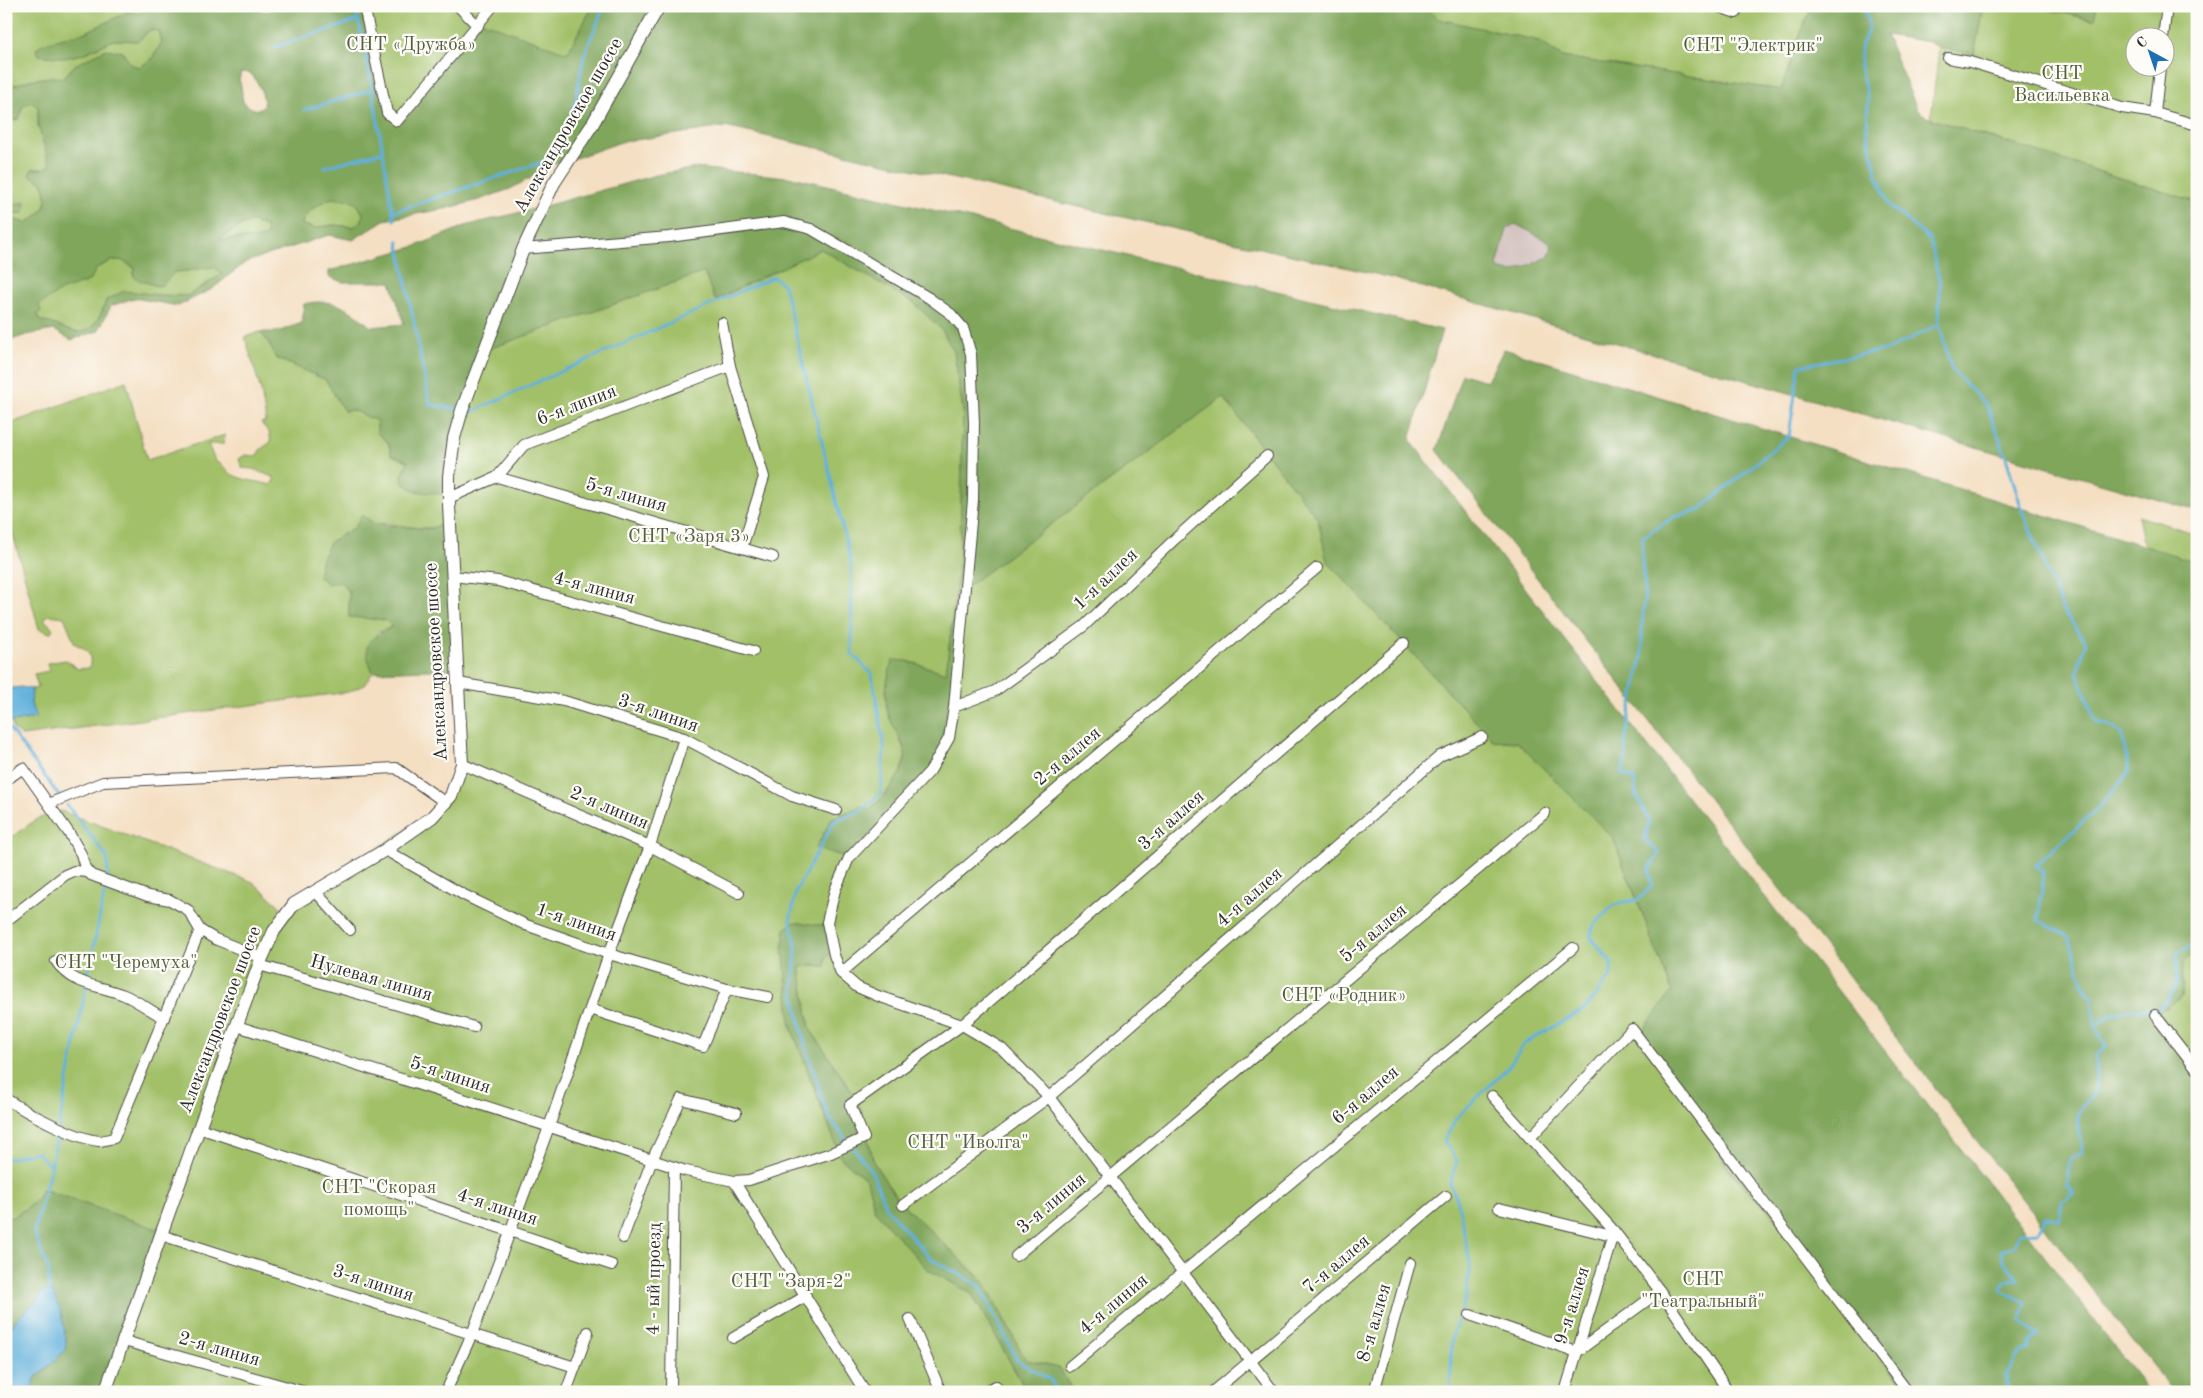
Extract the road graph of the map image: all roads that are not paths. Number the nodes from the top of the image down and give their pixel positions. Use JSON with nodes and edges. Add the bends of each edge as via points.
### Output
{"nodes":[{"id":1,"x":364,"y":6,"type":"edge"},
{"id":2,"x":458,"y":6,"type":"edge"},
{"id":3,"x":493,"y":6,"type":"edge"},
{"id":4,"x":659,"y":6,"type":"edge"},
{"id":5,"x":1719,"y":6,"type":"edge"},
{"id":6,"x":2167,"y":6,"type":"edge"},
{"id":7,"x":1736,"y":13,"type":"dead end"},
{"id":8,"x":478,"y":26,"type":"junction"},
{"id":9,"x":2164,"y":28,"type":"edge"},
{"id":10,"x":1948,"y":58,"type":"dead end"},
{"id":11,"x":2159,"y":78,"type":"edge"},
{"id":12,"x":2155,"y":113,"type":"junction"},
{"id":13,"x":2197,"y":125,"type":"edge"},
{"id":14,"x":523,"y":249,"type":"junction"},
{"id":15,"x":722,"y":323,"type":"dead end"},
{"id":16,"x":730,"y":366,"type":"junction"},
{"id":17,"x":1267,"y":456,"type":"dead end"},
{"id":18,"x":497,"y":477,"type":"junction"},
{"id":19,"x":449,"y":498,"type":"junction"},
{"id":20,"x":742,"y":548,"type":"junction"},
{"id":21,"x":773,"y":557,"type":"dead end"},
{"id":22,"x":1317,"y":568,"type":"dead end"},
{"id":23,"x":452,"y":576,"type":"junction"},
{"id":24,"x":1404,"y":643,"type":"dead end"},
{"id":25,"x":753,"y":651,"type":"dead end"},
{"id":26,"x":458,"y":683,"type":"junction"},
{"id":27,"x":954,"y":707,"type":"junction"},
{"id":28,"x":1482,"y":737,"type":"dead end"},
{"id":29,"x":684,"y":738,"type":"junction"},
{"id":30,"x":462,"y":764,"type":"junction"},
{"id":31,"x":6,"y":780,"type":"edge"},
{"id":32,"x":53,"y":802,"type":"dead end"},
{"id":33,"x":446,"y":803,"type":"junction"},
{"id":34,"x":836,"y":810,"type":"dead end"},
{"id":35,"x":1545,"y":813,"type":"dead end"},
{"id":36,"x":650,"y":846,"type":"junction"},
{"id":37,"x":385,"y":850,"type":"junction"},
{"id":38,"x":88,"y":872,"type":"junction"},
{"id":39,"x":314,"y":891,"type":"junction"},
{"id":40,"x":739,"y":893,"type":"dead end"},
{"id":41,"x":6,"y":921,"type":"edge"},
{"id":42,"x":200,"y":930,"type":"junction"},
{"id":43,"x":350,"y":930,"type":"dead end"},
{"id":44,"x":1573,"y":948,"type":"dead end"},
{"id":45,"x":609,"y":954,"type":"junction"},
{"id":46,"x":56,"y":961,"type":"dead end"},
{"id":47,"x":261,"y":961,"type":"junction"},
{"id":48,"x":841,"y":973,"type":"junction"},
{"id":49,"x":726,"y":989,"type":"junction"},
{"id":50,"x":768,"y":997,"type":"dead end"},
{"id":51,"x":590,"y":1009,"type":"junction"},
{"id":52,"x":2155,"y":1015,"type":"dead end"},
{"id":53,"x":164,"y":1018,"type":"junction"},
{"id":54,"x":962,"y":1024,"type":"junction"},
{"id":55,"x":237,"y":1026,"type":"junction"},
{"id":56,"x":474,"y":1027,"type":"dead end"},
{"id":57,"x":2195,"y":1062,"type":"edge"},
{"id":58,"x":1492,"y":1096,"type":"dead end"},
{"id":59,"x":1049,"y":1097,"type":"junction"},
{"id":60,"x":6,"y":1099,"type":"edge"},
{"id":61,"x":736,"y":1114,"type":"dead end"},
{"id":62,"x":549,"y":1127,"type":"junction"},
{"id":63,"x":199,"y":1128,"type":"junction"},
{"id":64,"x":1530,"y":1138,"type":"junction"},
{"id":65,"x":652,"y":1160,"type":"junction"},
{"id":66,"x":674,"y":1167,"type":"junction"},
{"id":67,"x":1111,"y":1178,"type":"junction"},
{"id":68,"x":734,"y":1181,"type":"junction"},
{"id":69,"x":1446,"y":1196,"type":"dead end"},
{"id":70,"x":903,"y":1205,"type":"dead end"},
{"id":71,"x":1499,"y":1208,"type":"dead end"},
{"id":72,"x":511,"y":1231,"type":"junction"},
{"id":73,"x":1613,"y":1233,"type":"junction"},
{"id":74,"x":161,"y":1235,"type":"junction"},
{"id":75,"x":623,"y":1238,"type":"dead end"},
{"id":76,"x":1016,"y":1256,"type":"dead end"},
{"id":77,"x":1410,"y":1263,"type":"dead end"},
{"id":78,"x":612,"y":1265,"type":"dead end"},
{"id":79,"x":1181,"y":1272,"type":"junction"},
{"id":80,"x":1660,"y":1290,"type":"junction"},
{"id":81,"x":806,"y":1296,"type":"junction"},
{"id":82,"x":1470,"y":1314,"type":"dead end"},
{"id":83,"x":910,"y":1319,"type":"dead end"},
{"id":84,"x":588,"y":1332,"type":"dead end"},
{"id":85,"x":472,"y":1334,"type":"junction"},
{"id":86,"x":733,"y":1338,"type":"dead end"},
{"id":87,"x":124,"y":1341,"type":"junction"},
{"id":88,"x":1577,"y":1352,"type":"junction"},
{"id":89,"x":1251,"y":1360,"type":"junction"},
{"id":90,"x":1070,"y":1366,"type":"dead end"},
{"id":91,"x":575,"y":1367,"type":"junction"},
{"id":92,"x":996,"y":1386,"type":"dead end"},
{"id":93,"x":448,"y":1387,"type":"dead end"},
{"id":94,"x":569,"y":1391,"type":"edge"},
{"id":95,"x":1728,"y":1391,"type":"edge"},
{"id":96,"x":105,"y":1392,"type":"edge"},
{"id":97,"x":305,"y":1392,"type":"edge"},
{"id":98,"x":671,"y":1392,"type":"edge"},
{"id":99,"x":865,"y":1392,"type":"edge"},
{"id":100,"x":941,"y":1392,"type":"edge"},
{"id":101,"x":984,"y":1392,"type":"edge"},
{"id":102,"x":1213,"y":1392,"type":"edge"},
{"id":103,"x":1274,"y":1392,"type":"edge"},
{"id":104,"x":1374,"y":1392,"type":"edge"},
{"id":105,"x":1565,"y":1392,"type":"edge"},
{"id":106,"x":1908,"y":1392,"type":"edge"}],
"edges":[{"from":1,"to":8,"type":"street","via":[[387,113],[396,125]]},
{"from":2,"to":8,"type":"street"},
{"from":3,"to":8,"type":"street"},
{"from":4,"to":14,"type":"street","name":"Александровское шоссе","via":[[592,125],[554,183]]},
{"from":5,"to":7,"type":"street"},
{"from":6,"to":9,"type":"street"},
{"from":10,"to":12,"type":"street","via":[[2122,108]]},
{"from":11,"to":12,"type":"street"},
{"from":12,"to":13,"type":"street"},
{"from":14,"to":19,"type":"street","name":"Александровское шоссе","via":[[462,410],[454,438]]},
{"from":14,"to":27,"type":"street","via":[[669,237],[784,222],[811,229],[929,298],[950,314],[963,328],[971,354],[974,424],[973,500]]},
{"from":15,"to":16,"type":"street"},
{"from":16,"to":18,"type":"street","name":"6-я линия","via":[[524,445]]},
{"from":16,"to":20,"type":"street","via":[[764,477]]},
{"from":17,"to":27,"type":"street","name":"1-я аллея","via":[[1175,538],[1084,626],[995,690]]},
{"from":18,"to":19,"type":"street","name":"6-я линия"},
{"from":18,"to":20,"type":"street","name":"5-я линия"},
{"from":19,"to":23,"type":"street","name":"Александровское шоссе"},
{"from":20,"to":21,"type":"street","name":"5-я линия"},
{"from":22,"to":48,"type":"street","name":"2-я аллея"},
{"from":23,"to":25,"type":"street","name":"4-я линия","via":[[498,581]]},
{"from":23,"to":26,"type":"street","name":"Александровское шоссе"},
{"from":24,"to":54,"type":"street","name":"3-я аллея"},
{"from":26,"to":29,"type":"street","name":"3-я линия","via":[[564,701]]},
{"from":26,"to":30,"type":"street","name":"Александровское шоссе"},
{"from":27,"to":48,"type":"street","via":[[949,738],[930,770],[849,858],[835,890],[827,922]]},
{"from":28,"to":59,"type":"street","name":"4-я аллея","via":[[1440,756]]},
{"from":29,"to":34,"type":"street","name":"3-я линия","via":[[792,796]]},
{"from":29,"to":36,"type":"street"},
{"from":30,"to":33,"type":"street","name":"Александровское шоссе"},
{"from":30,"to":36,"type":"street","name":"2-я линия"},
{"from":31,"to":38,"type":"street","via":[[23,768],[69,833]]},
{"from":32,"to":33,"type":"street","via":[[104,782],[396,768]]},
{"from":33,"to":37,"type":"street","name":"Александровское шоссе","via":[[432,817]]},
{"from":35,"to":67,"type":"street","name":"5-я аллея"},
{"from":36,"to":40,"type":"street","name":"2-я линия"},
{"from":36,"to":45,"type":"street"},
{"from":37,"to":39,"type":"street","name":"Александровское шоссе"},
{"from":37,"to":45,"type":"street","name":"1-я линия","via":[[464,895],[526,925]]},
{"from":38,"to":41,"type":"street","via":[[74,871],[65,875]]},
{"from":38,"to":42,"type":"street","via":[[148,896],[170,900],[188,910]]},
{"from":39,"to":43,"type":"street"},
{"from":39,"to":47,"type":"street","name":"Александровское шоссе","via":[[294,904],[274,931]]},
{"from":42,"to":47,"type":"street","name":"Нулевая линия"},
{"from":42,"to":53,"type":"street"},
{"from":44,"to":79,"type":"street","name":"6-я аллея"},
{"from":45,"to":49,"type":"street","name":"1-я линия"},
{"from":45,"to":51,"type":"street"},
{"from":46,"to":53,"type":"street","via":[[74,980],[125,995]]},
{"from":47,"to":55,"type":"street","name":"Александровское шоссе"},
{"from":47,"to":56,"type":"street","name":"Нулевая линия"},
{"from":48,"to":54,"type":"street","via":[[857,987],[878,996]]},
{"from":49,"to":50,"type":"street","name":"1-я линия"},
{"from":49,"to":51,"type":"street","via":[[703,1046]]},
{"from":51,"to":62,"type":"street"},
{"from":52,"to":57,"type":"street"},
{"from":53,"to":60,"type":"street","via":[[114,1138],[99,1141],[81,1137]]},
{"from":54,"to":59,"type":"street","via":[[1001,1048]]},
{"from":54,"to":68,"type":"street","via":[[850,1105],[864,1138],[844,1148],[749,1180]]},
{"from":55,"to":62,"type":"street","name":"5-я линия"},
{"from":55,"to":63,"type":"street","name":"Александровское шоссе"},
{"from":58,"to":64,"type":"street"},
{"from":59,"to":67,"type":"street"},
{"from":59,"to":70,"type":"street"},
{"from":61,"to":65,"type":"street","via":[[681,1099]]},
{"from":62,"to":65,"type":"street","name":"5-я линия"},
{"from":62,"to":72,"type":"street"},
{"from":63,"to":72,"type":"street","name":"4-я линия"},
{"from":63,"to":74,"type":"street","name":"Александровское шоссе"},
{"from":64,"to":73,"type":"street"},
{"from":64,"to":106,"type":"street","via":[[1632,1029]]},
{"from":65,"to":66,"type":"street","name":"5-я линия"},
{"from":65,"to":75,"type":"street"},
{"from":66,"to":68,"type":"street","name":"5-я линия"},
{"from":66,"to":98,"type":"street","name":"4 - ый проезд"},
{"from":67,"to":76,"type":"street","name":"3-я линия"},
{"from":67,"to":79,"type":"street"},
{"from":68,"to":81,"type":"street"},
{"from":69,"to":89,"type":"street","name":"7-я аллея"},
{"from":71,"to":73,"type":"street"},
{"from":72,"to":78,"type":"street","name":"4-я линия"},
{"from":72,"to":85,"type":"street"},
{"from":73,"to":80,"type":"street"},
{"from":73,"to":88,"type":"street","name":"9-я аллея"},
{"from":74,"to":85,"type":"street","name":"3-я линия"},
{"from":74,"to":87,"type":"street","name":"Александровское шоссе"},
{"from":77,"to":104,"type":"street","name":"8-я аллея"},
{"from":79,"to":89,"type":"street"},
{"from":79,"to":90,"type":"street","name":"4-я линия"},
{"from":80,"to":88,"type":"street"},
{"from":80,"to":95,"type":"street"},
{"from":81,"to":86,"type":"street"},
{"from":81,"to":99,"type":"street"},
{"from":82,"to":88,"type":"street"},
{"from":83,"to":100,"type":"street"},
{"from":84,"to":91,"type":"street"},
{"from":85,"to":91,"type":"street","name":"3-я линия"},
{"from":85,"to":93,"type":"street"},
{"from":87,"to":96,"type":"street","name":"Александровское шоссе"},
{"from":87,"to":97,"type":"street","name":"2-я линия"},
{"from":88,"to":105,"type":"street","name":"9-я аллея"},
{"from":89,"to":102,"type":"street"},
{"from":89,"to":103,"type":"street"},
{"from":91,"to":94,"type":"street"},
{"from":92,"to":101,"type":"street"}]}
